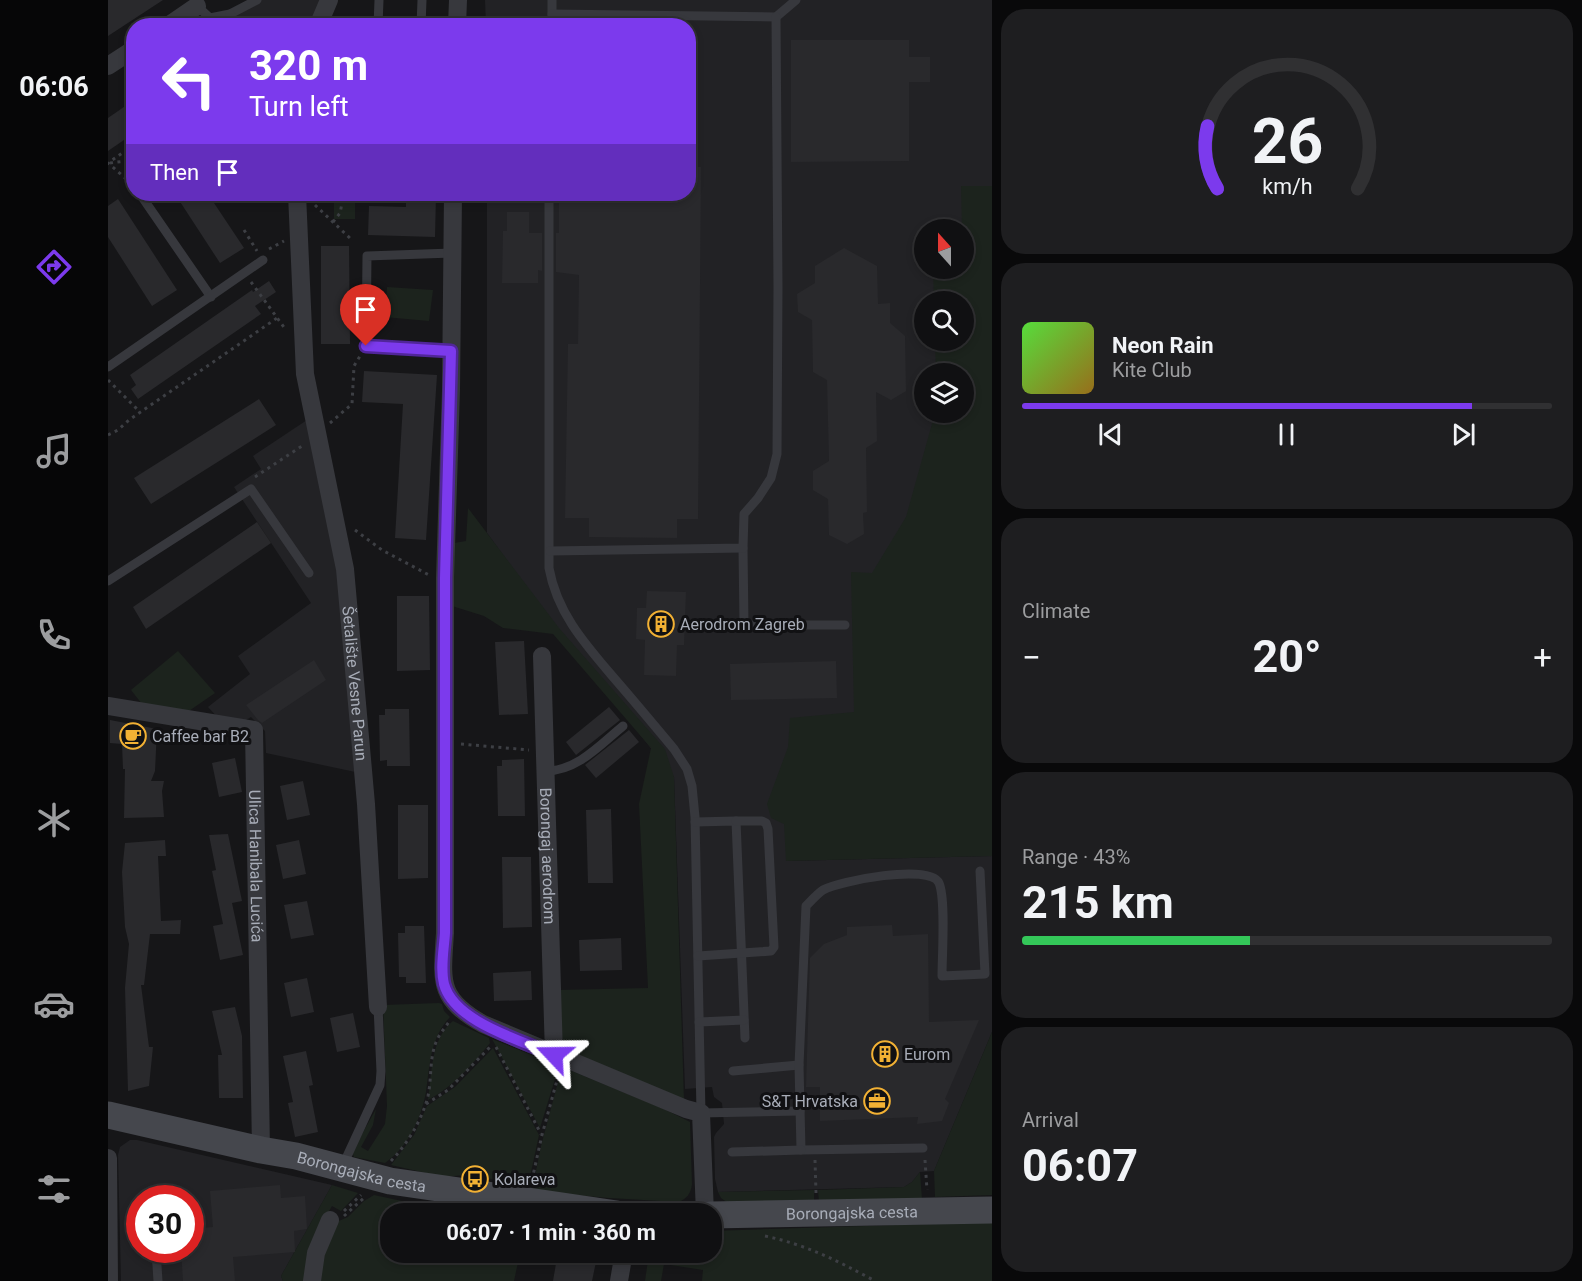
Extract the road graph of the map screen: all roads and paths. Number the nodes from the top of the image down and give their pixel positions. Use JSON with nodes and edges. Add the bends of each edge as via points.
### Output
{"nodes":[{"id":1,"x":257,"y":0,"type":"edge"},
{"id":2,"x":329,"y":0,"type":"edge"},
{"id":3,"x":379,"y":0,"type":"edge"},
{"id":4,"x":422,"y":0,"type":"edge"},
{"id":5,"x":458,"y":0,"type":"edge"},
{"id":6,"x":552,"y":0,"type":"edge"},
{"id":7,"x":796,"y":0,"type":"edge"},
{"id":8,"x":197,"y":6,"type":"joint"},
{"id":9,"x":230,"y":14,"type":"junction"},
{"id":10,"x":552,"y":14,"type":"junction"},
{"id":11,"x":776,"y":17,"type":"junction"},
{"id":12,"x":180,"y":18,"type":"edge"},
{"id":13,"x":232,"y":18,"type":"edge"},
{"id":14,"x":321,"y":18,"type":"edge"},
{"id":15,"x":378,"y":18,"type":"edge"},
{"id":16,"x":421,"y":18,"type":"edge"},
{"id":17,"x":457,"y":18,"type":"edge"},
{"id":18,"x":552,"y":18,"type":"edge"},
{"id":19,"x":126,"y":54,"type":"edge"},
{"id":20,"x":108,"y":66,"type":"edge"},
{"id":21,"x":126,"y":151,"type":"edge"},
{"id":22,"x":126,"y":161,"type":"edge"},
{"id":23,"x":108,"y":163,"type":"edge"},
{"id":24,"x":126,"y":178,"type":"edge"},
{"id":25,"x":145,"y":201,"type":"edge"},
{"id":26,"x":304,"y":201,"type":"edge"},
{"id":27,"x":309,"y":201,"type":"edge"},
{"id":28,"x":343,"y":201,"type":"edge"},
{"id":29,"x":453,"y":201,"type":"edge"},
{"id":30,"x":549,"y":201,"type":"edge"},
{"id":31,"x":333,"y":222,"type":"junction"},
{"id":32,"x":244,"y":230,"type":"dead end"},
{"id":33,"x":300,"y":233,"type":"junction"},
{"id":34,"x":353,"y":241,"type":"dead end"},
{"id":35,"x":452,"y":253,"type":"junction"},
{"id":36,"x":261,"y":257,"type":"junction"},
{"id":37,"x":245,"y":274,"type":"junction"},
{"id":38,"x":211,"y":297,"type":"junction"},
{"id":39,"x":278,"y":318,"type":"junction"},
{"id":40,"x":451,"y":351,"type":"junction"},
{"id":41,"x":305,"y":355,"type":"junction"},
{"id":42,"x":108,"y":367,"type":"edge"},
{"id":43,"x":108,"y":380,"type":"edge"},
{"id":44,"x":140,"y":412,"type":"junction"},
{"id":45,"x":108,"y":435,"type":"edge"},
{"id":46,"x":335,"y":515,"type":"junction"},
{"id":47,"x":743,"y":548,"type":"junction"},
{"id":48,"x":550,"y":551,"type":"junction"},
{"id":49,"x":309,"y":573,"type":"dead end"},
{"id":50,"x":445,"y":578,"type":"junction"},
{"id":51,"x":108,"y":581,"type":"edge"},
{"id":52,"x":844,"y":625,"type":"dead end"},
{"id":53,"x":542,"y":656,"type":"dead end"},
{"id":54,"x":108,"y":706,"type":"edge"},
{"id":55,"x":623,"y":726,"type":"dead end"},
{"id":56,"x":444,"y":742,"type":"junction"},
{"id":57,"x":545,"y":751,"type":"junction"},
{"id":58,"x":546,"y":771,"type":"junction"},
{"id":59,"x":736,"y":821,"type":"junction"},
{"id":60,"x":695,"y":822,"type":"junction"},
{"id":61,"x":980,"y":871,"type":"dead end"},
{"id":62,"x":741,"y":953,"type":"junction"},
{"id":63,"x":698,"y":956,"type":"junction"},
{"id":64,"x":378,"y":1007,"type":"joint"},
{"id":65,"x":458,"y":1007,"type":"junction"},
{"id":66,"x":744,"y":1020,"type":"junction"},
{"id":67,"x":699,"y":1022,"type":"junction"},
{"id":68,"x":745,"y":1038,"type":"dead end"},
{"id":69,"x":559,"y":1057,"type":"junction"},
{"id":70,"x":799,"y":1065,"type":"junction"},
{"id":71,"x":734,"y":1071,"type":"dead end"},
{"id":72,"x":424,"y":1105,"type":"junction"},
{"id":73,"x":801,"y":1111,"type":"junction"},
{"id":74,"x":701,"y":1113,"type":"junction"},
{"id":75,"x":108,"y":1115,"type":"edge"},
{"id":76,"x":542,"y":1135,"type":"junction"},
{"id":77,"x":923,"y":1148,"type":"joint"},
{"id":78,"x":261,"y":1150,"type":"junction"},
{"id":79,"x":801,"y":1150,"type":"junction"},
{"id":80,"x":815,"y":1150,"type":"junction"},
{"id":81,"x":732,"y":1152,"type":"dead end"},
{"id":82,"x":108,"y":1158,"type":"edge"},
{"id":83,"x":386,"y":1166,"type":"dead end"},
{"id":84,"x":341,"y":1168,"type":"junction"},
{"id":85,"x":531,"y":1184,"type":"dead end"},
{"id":86,"x":366,"y":1189,"type":"dead end"},
{"id":87,"x":927,"y":1191,"type":"dead end"},
{"id":88,"x":359,"y":1197,"type":"dead end"},
{"id":89,"x":817,"y":1197,"type":"dead end"},
{"id":90,"x":538,"y":1203,"type":"edge"},
{"id":91,"x":705,"y":1203,"type":"edge"},
{"id":92,"x":992,"y":1210,"type":"edge"},
{"id":93,"x":749,"y":1214,"type":"junction"},
{"id":94,"x":722,"y":1215,"type":"edge"},
{"id":95,"x":337,"y":1216,"type":"junction"},
{"id":96,"x":157,"y":1263,"type":"edge"},
{"id":97,"x":622,"y":1263,"type":"edge"},
{"id":98,"x":109,"y":1281,"type":"edge"},
{"id":99,"x":158,"y":1281,"type":"edge"},
{"id":100,"x":312,"y":1281,"type":"edge"},
{"id":101,"x":620,"y":1281,"type":"edge"},
{"id":102,"x":875,"y":1281,"type":"edge"}],
"edges":[{"from":1,"to":9,"type":"lane"},
{"from":2,"to":14,"type":"street"},
{"from":3,"to":15,"type":"lane"},
{"from":4,"to":16,"type":"lane"},
{"from":5,"to":17,"type":"street"},
{"from":6,"to":10,"type":"lane"},
{"from":7,"to":11,"type":"lane"},
{"from":8,"to":9,"type":"lane","via":[[210,18]]},
{"from":8,"to":12,"type":"street"},
{"from":9,"to":13,"type":"lane"},
{"from":10,"to":11,"type":"lane"},
{"from":10,"to":18,"type":"lane"},
{"from":11,"to":47,"type":"lane","via":[[777,454],[771,478],[744,514]]},
{"from":19,"to":20,"type":"street"},
{"from":21,"to":23,"type":"path"},
{"from":22,"to":23,"type":"path"},
{"from":23,"to":24,"type":"path"},
{"from":25,"to":38,"type":"lane"},
{"from":26,"to":33,"type":"street","name":"Šetalište Vesne Parun"},
{"from":27,"to":31,"type":"path"},
{"from":28,"to":31,"type":"path"},
{"from":29,"to":35,"type":"street"},
{"from":30,"to":48,"type":"lane"},
{"from":31,"to":34,"type":"path"},
{"from":32,"to":36,"type":"path"},
{"from":33,"to":36,"type":"path"},
{"from":33,"to":41,"type":"street","name":"Šetalište Vesne Parun"},
{"from":35,"to":40,"type":"street"},
{"from":35,"to":40,"type":"lane","via":[[367,256],[366,346]]},
{"from":36,"to":37,"type":"lane"},
{"from":37,"to":38,"type":"lane"},
{"from":37,"to":39,"type":"path"},
{"from":38,"to":42,"type":"lane"},
{"from":39,"to":41,"type":"path"},
{"from":39,"to":44,"type":"path"},
{"from":40,"to":50,"type":"street"},
{"from":41,"to":46,"type":"street","name":"Šetalište Vesne Parun","via":[[305,374]]},
{"from":43,"to":44,"type":"path"},
{"from":44,"to":45,"type":"path"},
{"from":46,"to":50,"type":"path","via":[[382,550],[431,576]]},
{"from":46,"to":64,"type":"street","name":"Šetalište Vesne Parun","via":[[345,569],[360,729]]},
{"from":47,"to":48,"type":"lane"},
{"from":47,"to":52,"type":"lane","via":[[744,625]]},
{"from":48,"to":60,"type":"lane","via":[[552,587],[576,633],[687,769]]},
{"from":49,"to":51,"type":"lane","via":[[251,489]]},
{"from":50,"to":56,"type":"street"},
{"from":53,"to":57,"type":"street","name":"Borongaj aerodrom"},
{"from":54,"to":78,"type":"street","name":"Ulica Hanibala Lucića","via":[[254,730]]},
{"from":55,"to":58,"type":"lane","via":[[577,763],[559,771]]},
{"from":56,"to":57,"type":"path"},
{"from":56,"to":65,"type":"street","via":[[443,971],[444,984]]},
{"from":57,"to":58,"type":"street","name":"Borongaj aerodrom"},
{"from":58,"to":69,"type":"street","name":"Borongaj aerodrom"},
{"from":59,"to":60,"type":"lane"},
{"from":59,"to":62,"type":"lane"},
{"from":59,"to":62,"type":"lane","via":[[762,821],[768,829],[774,946],[771,951]]},
{"from":60,"to":63,"type":"lane"},
{"from":61,"to":70,"type":"lane","via":[[985,974],[942,976],[939,883],[921,873],[849,880],[822,891],[806,906]]},
{"from":62,"to":63,"type":"lane"},
{"from":62,"to":66,"type":"lane"},
{"from":63,"to":67,"type":"lane"},
{"from":64,"to":84,"type":"lane","name":"Šetalište Vesne Parun","via":[[380,1084]]},
{"from":65,"to":69,"type":"street","via":[[483,1024]]},
{"from":65,"to":72,"type":"path","via":[[436,1041]]},
{"from":66,"to":67,"type":"lane"},
{"from":66,"to":68,"type":"lane"},
{"from":67,"to":74,"type":"lane"},
{"from":69,"to":74,"type":"street"},
{"from":69,"to":76,"type":"path","via":[[560,1067]]},
{"from":70,"to":71,"type":"lane"},
{"from":70,"to":73,"type":"lane"},
{"from":72,"to":76,"type":"path","via":[[448,1090],[494,1044]]},
{"from":72,"to":83,"type":"path","via":[[405,1146]]},
{"from":73,"to":74,"type":"lane"},
{"from":73,"to":79,"type":"lane"},
{"from":74,"to":91,"type":"street"},
{"from":75,"to":78,"type":"street","name":"Borongajska cesta"},
{"from":76,"to":85,"type":"path"},
{"from":77,"to":80,"type":"lane"},
{"from":77,"to":87,"type":"path"},
{"from":78,"to":84,"type":"street","name":"Borongajska cesta"},
{"from":79,"to":80,"type":"lane"},
{"from":79,"to":81,"type":"lane"},
{"from":80,"to":89,"type":"path"},
{"from":82,"to":98,"type":"street"},
{"from":84,"to":90,"type":"street","name":"Borongajska cesta","via":[[390,1181]]},
{"from":86,"to":95,"type":"path","via":[[364,1198],[346,1216]]},
{"from":88,"to":95,"type":"path"},
{"from":92,"to":93,"type":"street","name":"Borongajska cesta"},
{"from":93,"to":94,"type":"street","name":"Borongajska cesta"},
{"from":93,"to":102,"type":"path","via":[[755,1234],[796,1243]]},
{"from":95,"to":100,"type":"street","via":[[316,1253]]},
{"from":96,"to":99,"type":"lane"},
{"from":97,"to":101,"type":"street"}]}
